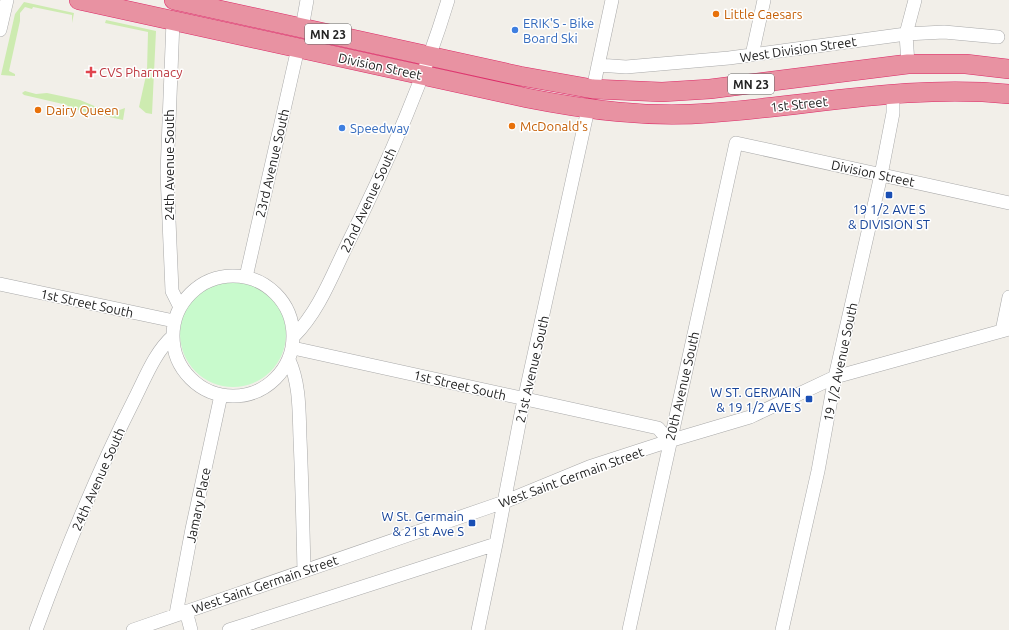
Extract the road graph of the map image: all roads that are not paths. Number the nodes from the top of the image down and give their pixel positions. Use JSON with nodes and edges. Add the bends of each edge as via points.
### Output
{"nodes":[{"id":1,"x":7,"y":0,"type":"edge"},
{"id":2,"x":78,"y":0,"type":"edge"},
{"id":3,"x":174,"y":0,"type":"edge"},
{"id":4,"x":307,"y":0,"type":"edge"},
{"id":5,"x":448,"y":0,"type":"edge"},
{"id":6,"x":612,"y":0,"type":"edge"},
{"id":7,"x":764,"y":0,"type":"edge"},
{"id":8,"x":914,"y":0,"type":"edge"},
{"id":9,"x":172,"y":21,"type":"junction"},
{"id":10,"x":302,"y":28,"type":"junction"},
{"id":11,"x":0,"y":30,"type":"edge"},
{"id":12,"x":906,"y":34,"type":"junction"},
{"id":13,"x":998,"y":37,"type":"dead end"},
{"id":14,"x":298,"y":48,"type":"junction"},
{"id":15,"x":752,"y":55,"type":"junction"},
{"id":16,"x":431,"y":56,"type":"junction"},
{"id":17,"x":908,"y":64,"type":"junction"},
{"id":18,"x":598,"y":65,"type":"junction"},
{"id":19,"x":1009,"y":69,"type":"edge"},
{"id":20,"x":423,"y":76,"type":"junction"},
{"id":21,"x":593,"y":89,"type":"junction"},
{"id":22,"x":893,"y":93,"type":"junction"},
{"id":23,"x":1009,"y":94,"type":"edge"},
{"id":24,"x":588,"y":109,"type":"junction"},
{"id":25,"x":736,"y":143,"type":"joint"},
{"id":26,"x":881,"y":174,"type":"junction"},
{"id":27,"x":1009,"y":203,"type":"edge"},
{"id":28,"x":246,"y":277,"type":"junction"},
{"id":29,"x":0,"y":284,"type":"edge"},
{"id":30,"x":1009,"y":297,"type":"edge"},
{"id":31,"x":180,"y":307,"type":"junction"},
{"id":32,"x":174,"y":321,"type":"junction"},
{"id":33,"x":1005,"y":330,"type":"edge"},
{"id":34,"x":173,"y":336,"type":"junction"},
{"id":35,"x":292,"y":348,"type":"junction"},
{"id":36,"x":835,"y":377,"type":"junction"},
{"id":37,"x":221,"y":395,"type":"junction"},
{"id":38,"x":525,"y":399,"type":"junction"},
{"id":39,"x":669,"y":441,"type":"junction"},
{"id":40,"x":504,"y":502,"type":"junction"},
{"id":41,"x":496,"y":544,"type":"junction"},
{"id":42,"x":304,"y":571,"type":"junction"},
{"id":43,"x":181,"y":613,"type":"junction"},
{"id":44,"x":36,"y":630,"type":"edge"},
{"id":45,"x":133,"y":630,"type":"edge"},
{"id":46,"x":191,"y":630,"type":"edge"},
{"id":47,"x":229,"y":630,"type":"edge"},
{"id":48,"x":478,"y":630,"type":"edge"},
{"id":49,"x":629,"y":630,"type":"edge"},
{"id":50,"x":782,"y":630,"type":"edge"}],
"edges":[{"from":1,"to":11,"type":"street"},
{"from":2,"to":9,"type":"highway","name":"Division Street","number":"MN 23"},
{"from":3,"to":10,"type":"highway","name":"Division Street","number":"MN 23"},
{"from":4,"to":10,"type":"street"},
{"from":5,"to":16,"type":"street","name":"22nd Avenue South"},
{"from":6,"to":18,"type":"street"},
{"from":7,"to":15,"type":"street"},
{"from":8,"to":12,"type":"street"},
{"from":9,"to":14,"type":"highway","name":"Division Street","number":"MN 23"},
{"from":9,"to":31,"type":"street","name":"24th Avenue South","via":[[167,173],[172,291]]},
{"from":10,"to":16,"type":"highway","name":"Division Street","number":"MN 23"},
{"from":12,"to":13,"type":"street","name":"West Division Street","via":[[944,32]]},
{"from":12,"to":15,"type":"street","name":"West Division Street"},
{"from":12,"to":17,"type":"street"},
{"from":14,"to":20,"type":"highway","name":"Division Street","number":"MN 23"},
{"from":14,"to":28,"type":"street","name":"23rd Avenue South"},
{"from":15,"to":18,"type":"street","name":"West Division Street","via":[[626,68]]},
{"from":16,"to":20,"type":"street","name":"22nd Avenue South"},
{"from":16,"to":21,"type":"highway","name":"Division Street","number":"MN 23"},
{"from":17,"to":19,"type":"highway","name":"1st Street","number":"MN 23","via":[[966,64]]},
{"from":17,"to":21,"type":"highway","name":"1st Street","number":"MN 23","via":[[662,92]]},
{"from":18,"to":21,"type":"street"},
{"from":20,"to":24,"type":"highway","name":"Division Street","number":"MN 23"},
{"from":20,"to":35,"type":"street","name":"22nd Avenue South","via":[[404,125],[353,233]]},
{"from":22,"to":23,"type":"highway","name":"1st Street","number":"MN 23","via":[[946,91]]},
{"from":22,"to":24,"type":"highway","name":"1st Street","number":"MN 23","via":[[710,113],[650,115]]},
{"from":22,"to":26,"type":"street","name":"19 1/2 Avenue South","via":[[893,113]]},
{"from":24,"to":38,"type":"street","name":"21st Avenue South"},
{"from":25,"to":26,"type":"street","name":"Division Street"},
{"from":25,"to":39,"type":"street","name":"20th Avenue South"},
{"from":26,"to":27,"type":"street","name":"Division Street"},
{"from":26,"to":36,"type":"street","name":"19 1/2 Avenue South"},
{"from":28,"to":31,"type":"street","via":[[227,276],[208,281],[192,292]]},
{"from":28,"to":35,"type":"street","via":[[265,285],[280,298],[290,316]]},
{"from":29,"to":32,"type":"street","name":"1st Street South"},
{"from":30,"to":33,"type":"street"},
{"from":31,"to":32,"type":"street"},
{"from":32,"to":34,"type":"street"},
{"from":33,"to":36,"type":"street","name":"West Saint Germain Street"},
{"from":34,"to":37,"type":"street","via":[[176,356],[186,374],[202,388]]},
{"from":34,"to":44,"type":"street","name":"24th Avenue South","via":[[162,346],[104,464],[59,568]]},
{"from":35,"to":37,"type":"street","via":[[278,377],[261,390],[241,396]]},
{"from":35,"to":38,"type":"street","name":"1st Street South"},
{"from":35,"to":42,"type":"street","via":[[303,489]]},
{"from":36,"to":39,"type":"street","name":"West Saint Germain Street","via":[[750,418]]},
{"from":36,"to":50,"type":"street","name":"19 1/2 Avenue South","via":[[818,471]]},
{"from":37,"to":43,"type":"street","name":"Jamary Place"},
{"from":38,"to":39,"type":"street","name":"1st Street South","via":[[658,428]]},
{"from":38,"to":40,"type":"street","name":"21st Avenue South"},
{"from":39,"to":40,"type":"street","name":"West Saint Germain Street","via":[[589,467]]},
{"from":39,"to":49,"type":"street","name":"20th Avenue South"},
{"from":40,"to":41,"type":"street","name":"21st Avenue South"},
{"from":40,"to":42,"type":"street","name":"West Saint Germain Street"},
{"from":41,"to":47,"type":"street"},
{"from":41,"to":48,"type":"street","name":"21st Avenue South"},
{"from":42,"to":43,"type":"street","name":"West Saint Germain Street"},
{"from":43,"to":45,"type":"street","name":"West Saint Germain Street"},
{"from":43,"to":46,"type":"street","name":"Jamary Place"}]}
